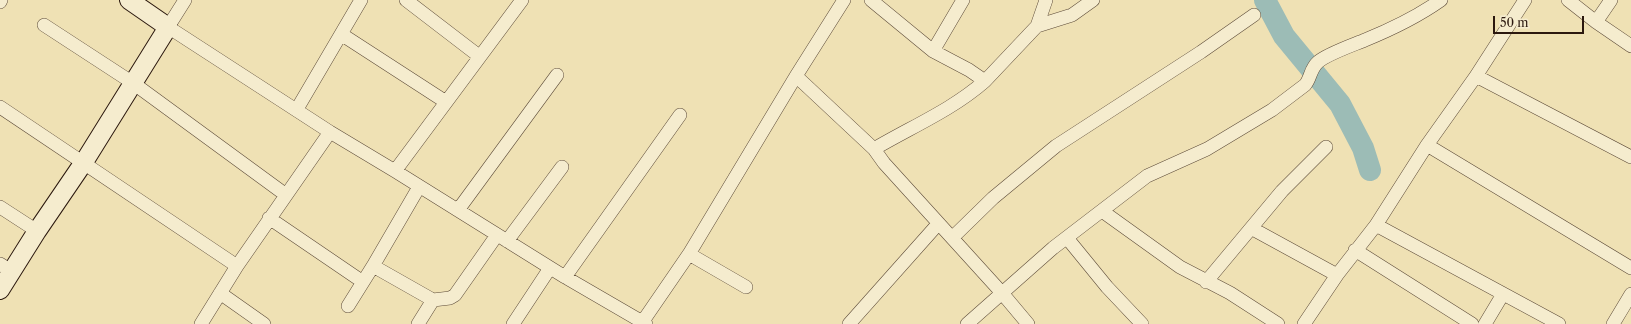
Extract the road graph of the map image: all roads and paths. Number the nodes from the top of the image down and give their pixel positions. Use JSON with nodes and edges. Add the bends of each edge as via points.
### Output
{"nodes":[{"id":1,"x":129,"y":0,"type":"edge"},
{"id":2,"x":185,"y":0,"type":"edge"},
{"id":3,"x":361,"y":0,"type":"edge"},
{"id":4,"x":406,"y":0,"type":"edge"},
{"id":5,"x":522,"y":0,"type":"edge"},
{"id":6,"x":844,"y":0,"type":"edge"},
{"id":7,"x":871,"y":0,"type":"edge"},
{"id":8,"x":963,"y":0,"type":"edge"},
{"id":9,"x":1046,"y":0,"type":"edge"},
{"id":10,"x":1093,"y":0,"type":"edge"},
{"id":11,"x":1441,"y":0,"type":"edge"},
{"id":12,"x":1525,"y":0,"type":"edge"},
{"id":13,"x":1568,"y":0,"type":"edge"},
{"id":14,"x":1611,"y":0,"type":"edge"},
{"id":15,"x":1254,"y":14,"type":"dead end"},
{"id":16,"x":1596,"y":22,"type":"junction"},
{"id":17,"x":44,"y":25,"type":"dead end"},
{"id":18,"x":1037,"y":26,"type":"junction"},
{"id":19,"x":168,"y":27,"type":"junction"},
{"id":20,"x":341,"y":34,"type":"junction"},
{"id":21,"x":1631,"y":46,"type":"edge"},
{"id":22,"x":934,"y":51,"type":"junction"},
{"id":23,"x":480,"y":56,"type":"junction"},
{"id":24,"x":557,"y":76,"type":"dead end"},
{"id":25,"x":796,"y":76,"type":"junction"},
{"id":26,"x":1476,"y":76,"type":"junction"},
{"id":27,"x":985,"y":81,"type":"junction"},
{"id":28,"x":134,"y":83,"type":"junction"},
{"id":29,"x":446,"y":102,"type":"junction"},
{"id":30,"x":0,"y":107,"type":"edge"},
{"id":31,"x":297,"y":110,"type":"junction"},
{"id":32,"x":680,"y":115,"type":"dead end"},
{"id":33,"x":330,"y":132,"type":"junction"},
{"id":34,"x":1427,"y":145,"type":"junction"},
{"id":35,"x":1326,"y":147,"type":"dead end"},
{"id":36,"x":874,"y":149,"type":"junction"},
{"id":37,"x":1631,"y":157,"type":"edge"},
{"id":38,"x":84,"y":162,"type":"junction"},
{"id":39,"x":562,"y":167,"type":"dead end"},
{"id":40,"x":395,"y":171,"type":"junction"},
{"id":41,"x":419,"y":186,"type":"junction"},
{"id":42,"x":286,"y":195,"type":"junction"},
{"id":43,"x":0,"y":207,"type":"edge"},
{"id":44,"x":458,"y":210,"type":"junction"},
{"id":45,"x":1102,"y":211,"type":"junction"},
{"id":46,"x":269,"y":218,"type":"junction"},
{"id":47,"x":938,"y":224,"type":"junction"},
{"id":48,"x":1376,"y":225,"type":"junction"},
{"id":49,"x":1251,"y":228,"type":"junction"},
{"id":50,"x":37,"y":231,"type":"junction"},
{"id":51,"x":502,"y":238,"type":"junction"},
{"id":52,"x":952,"y":238,"type":"junction"},
{"id":53,"x":1067,"y":238,"type":"junction"},
{"id":54,"x":1355,"y":250,"type":"junction"},
{"id":55,"x":689,"y":254,"type":"junction"},
{"id":56,"x":236,"y":266,"type":"junction"},
{"id":57,"x":373,"y":266,"type":"junction"},
{"id":58,"x":6,"y":268,"type":"edge"},
{"id":59,"x":550,"y":268,"type":"junction"},
{"id":60,"x":1631,"y":268,"type":"edge"},
{"id":61,"x":1336,"y":275,"type":"junction"},
{"id":62,"x":565,"y":278,"type":"junction"},
{"id":63,"x":363,"y":282,"type":"junction"},
{"id":64,"x":1206,"y":282,"type":"junction"},
{"id":65,"x":746,"y":287,"type":"dead end"},
{"id":66,"x":0,"y":290,"type":"edge"},
{"id":67,"x":220,"y":293,"type":"junction"},
{"id":68,"x":1002,"y":293,"type":"junction"},
{"id":69,"x":1503,"y":294,"type":"junction"},
{"id":70,"x":433,"y":300,"type":"junction"},
{"id":71,"x":1630,"y":300,"type":"edge"},
{"id":72,"x":348,"y":306,"type":"dead end"},
{"id":73,"x":643,"y":323,"type":"edge"},
{"id":74,"x":202,"y":324,"type":"edge"},
{"id":75,"x":264,"y":324,"type":"edge"},
{"id":76,"x":418,"y":324,"type":"edge"},
{"id":77,"x":513,"y":324,"type":"edge"},
{"id":78,"x":849,"y":324,"type":"edge"},
{"id":79,"x":967,"y":324,"type":"edge"},
{"id":80,"x":1028,"y":324,"type":"edge"},
{"id":81,"x":1142,"y":324,"type":"edge"},
{"id":82,"x":1278,"y":324,"type":"edge"},
{"id":83,"x":1304,"y":324,"type":"edge"},
{"id":84,"x":1472,"y":324,"type":"edge"},
{"id":85,"x":1485,"y":324,"type":"edge"},
{"id":86,"x":1559,"y":324,"type":"edge"},
{"id":87,"x":1613,"y":324,"type":"edge"}],
"edges":[{"from":1,"to":19,"type":"street"},
{"from":2,"to":19,"type":"street"},
{"from":3,"to":20,"type":"street"},
{"from":4,"to":23,"type":"street"},
{"from":5,"to":23,"type":"street"},
{"from":6,"to":25,"type":"street"},
{"from":7,"to":22,"type":"street"},
{"from":8,"to":22,"type":"street"},
{"from":9,"to":18,"type":"street"},
{"from":10,"to":18,"type":"street","via":[[1072,15]]},
{"from":11,"to":45,"type":"street","via":[[1392,29],[1322,58],[1311,69],[1308,82],[1272,110],[1207,148],[1147,176]]},
{"from":12,"to":26,"type":"street"},
{"from":13,"to":16,"type":"street"},
{"from":14,"to":16,"type":"street"},
{"from":15,"to":52,"type":"street","via":[[1201,52],[1056,146],[993,198]]},
{"from":16,"to":21,"type":"street"},
{"from":17,"to":28,"type":"street"},
{"from":18,"to":27,"type":"street"},
{"from":19,"to":28,"type":"street"},
{"from":19,"to":31,"type":"street"},
{"from":20,"to":29,"type":"street"},
{"from":20,"to":31,"type":"street"},
{"from":22,"to":27,"type":"street"},
{"from":23,"to":29,"type":"street"},
{"from":24,"to":44,"type":"street"},
{"from":25,"to":36,"type":"street"},
{"from":25,"to":55,"type":"street"},
{"from":26,"to":34,"type":"street"},
{"from":26,"to":37,"type":"street"},
{"from":27,"to":36,"type":"street","via":[[948,108]]},
{"from":28,"to":38,"type":"street"},
{"from":28,"to":42,"type":"street"},
{"from":29,"to":40,"type":"street"},
{"from":30,"to":38,"type":"street"},
{"from":31,"to":33,"type":"street"},
{"from":32,"to":62,"type":"street"},
{"from":33,"to":40,"type":"street"},
{"from":33,"to":42,"type":"street"},
{"from":34,"to":48,"type":"street"},
{"from":34,"to":60,"type":"street"},
{"from":35,"to":49,"type":"street","via":[[1282,191]]},
{"from":36,"to":47,"type":"street"},
{"from":38,"to":50,"type":"street"},
{"from":38,"to":56,"type":"street"},
{"from":39,"to":51,"type":"street"},
{"from":40,"to":41,"type":"street"},
{"from":41,"to":44,"type":"street"},
{"from":41,"to":57,"type":"street"},
{"from":42,"to":46,"type":"street"},
{"from":43,"to":50,"type":"street"},
{"from":44,"to":51,"type":"street"},
{"from":45,"to":53,"type":"street"},
{"from":45,"to":64,"type":"street","via":[[1180,267]]},
{"from":46,"to":56,"type":"street"},
{"from":46,"to":63,"type":"street"},
{"from":47,"to":52,"type":"street"},
{"from":47,"to":78,"type":"street"},
{"from":48,"to":54,"type":"street"},
{"from":48,"to":69,"type":"street"},
{"from":49,"to":61,"type":"street"},
{"from":49,"to":64,"type":"street"},
{"from":50,"to":58,"type":"street"},
{"from":51,"to":59,"type":"street"},
{"from":51,"to":70,"type":"street","via":[[455,295]]},
{"from":52,"to":68,"type":"street"},
{"from":53,"to":68,"type":"street"},
{"from":53,"to":81,"type":"street","via":[[1107,287]]},
{"from":54,"to":61,"type":"street"},
{"from":54,"to":84,"type":"street"},
{"from":55,"to":65,"type":"street"},
{"from":55,"to":73,"type":"street"},
{"from":56,"to":67,"type":"street"},
{"from":57,"to":63,"type":"street"},
{"from":57,"to":70,"type":"street"},
{"from":58,"to":66,"type":"street"},
{"from":59,"to":62,"type":"street"},
{"from":59,"to":77,"type":"street"},
{"from":61,"to":83,"type":"street"},
{"from":62,"to":73,"type":"street"},
{"from":63,"to":72,"type":"street"},
{"from":64,"to":82,"type":"street","via":[[1230,293]]},
{"from":67,"to":74,"type":"street"},
{"from":67,"to":75,"type":"street"},
{"from":68,"to":79,"type":"street"},
{"from":68,"to":80,"type":"street"},
{"from":69,"to":85,"type":"street"},
{"from":69,"to":86,"type":"street"},
{"from":70,"to":76,"type":"street"},
{"from":71,"to":87,"type":"street"}]}
